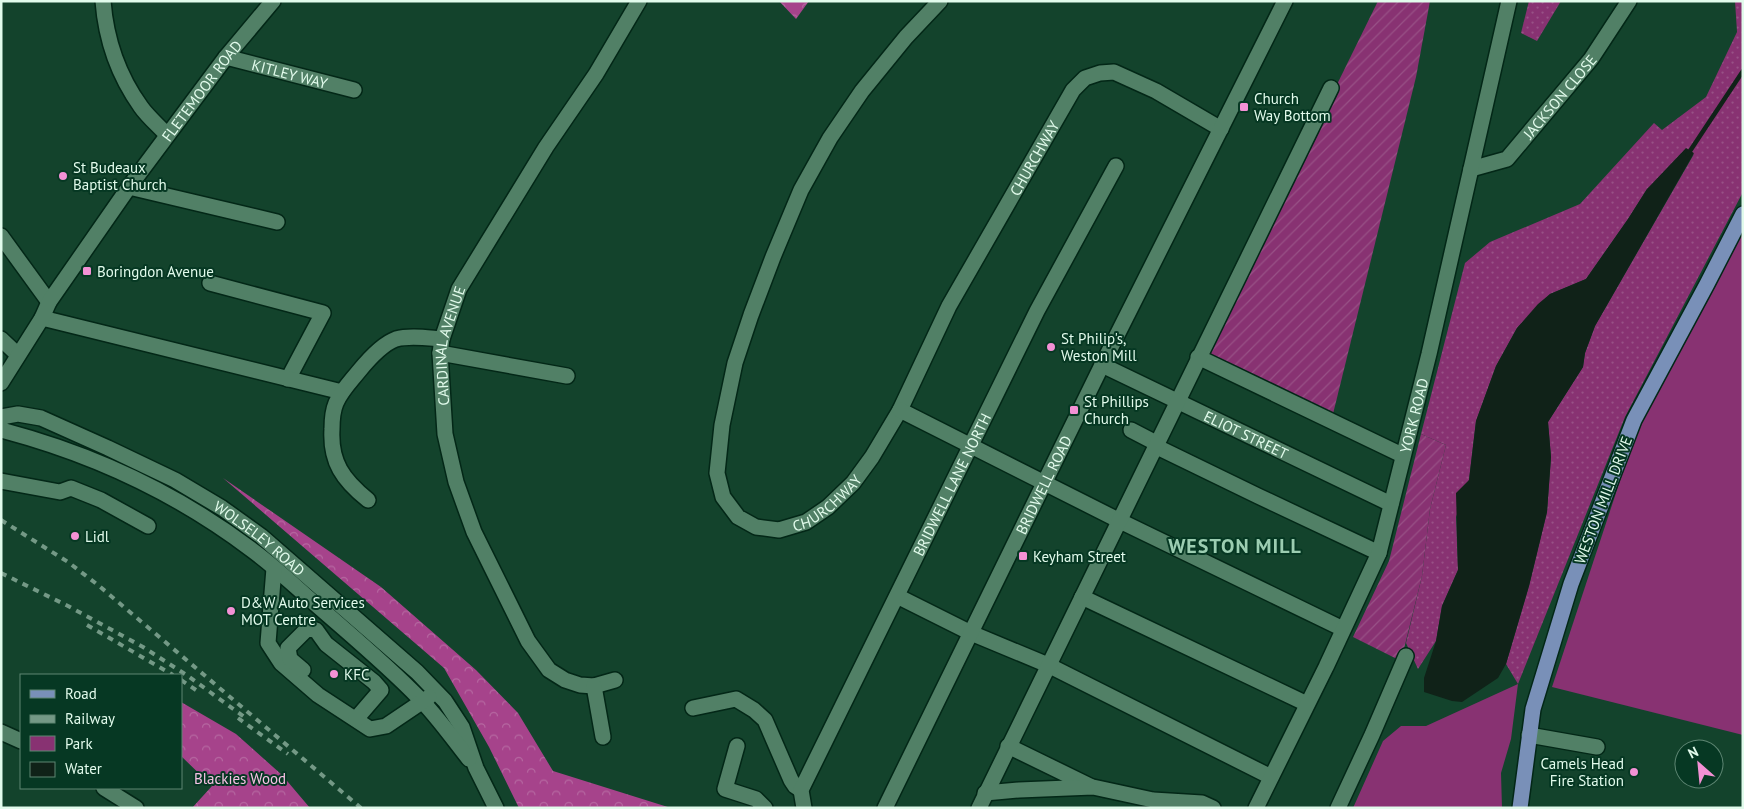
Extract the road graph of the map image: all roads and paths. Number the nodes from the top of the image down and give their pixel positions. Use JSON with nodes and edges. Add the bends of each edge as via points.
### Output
{"nodes":[{"id":1,"x":103,"y":1,"type":"edge"},
{"id":2,"x":273,"y":1,"type":"edge"},
{"id":3,"x":640,"y":1,"type":"edge"},
{"id":4,"x":940,"y":1,"type":"edge"},
{"id":5,"x":1285,"y":1,"type":"edge"},
{"id":6,"x":1509,"y":1,"type":"edge"},
{"id":7,"x":1629,"y":1,"type":"edge"},
{"id":8,"x":226,"y":57,"type":"junction"},
{"id":9,"x":1331,"y":88,"type":"dead end"},
{"id":10,"x":354,"y":90,"type":"dead end"},
{"id":11,"x":1221,"y":129,"type":"junction"},
{"id":12,"x":168,"y":135,"type":"junction"},
{"id":13,"x":1116,"y":166,"type":"dead end"},
{"id":14,"x":1471,"y":169,"type":"junction"},
{"id":15,"x":129,"y":186,"type":"junction"},
{"id":16,"x":1743,"y":214,"type":"edge"},
{"id":17,"x":277,"y":222,"type":"dead end"},
{"id":18,"x":1,"y":236,"type":"edge"},
{"id":19,"x":210,"y":284,"type":"dead end"},
{"id":20,"x":49,"y":302,"type":"junction"},
{"id":21,"x":42,"y":318,"type":"junction"},
{"id":22,"x":1,"y":339,"type":"edge"},
{"id":23,"x":441,"y":346,"type":"junction"},
{"id":24,"x":18,"y":355,"type":"junction"},
{"id":25,"x":1198,"y":357,"type":"junction"},
{"id":26,"x":1102,"y":365,"type":"junction"},
{"id":27,"x":567,"y":376,"type":"dead end"},
{"id":28,"x":288,"y":379,"type":"junction"},
{"id":29,"x":1,"y":383,"type":"edge"},
{"id":30,"x":342,"y":392,"type":"junction"},
{"id":31,"x":1177,"y":401,"type":"junction"},
{"id":32,"x":900,"y":410,"type":"junction"},
{"id":33,"x":1,"y":418,"type":"edge"},
{"id":34,"x":1,"y":428,"type":"edge"},
{"id":35,"x":1131,"y":430,"type":"dead end"},
{"id":36,"x":1155,"y":444,"type":"junction"},
{"id":37,"x":972,"y":447,"type":"junction"},
{"id":38,"x":1402,"y":455,"type":"junction"},
{"id":39,"x":1,"y":481,"type":"edge"},
{"id":40,"x":1044,"y":483,"type":"junction"},
{"id":41,"x":368,"y":500,"type":"dead end"},
{"id":42,"x":1391,"y":504,"type":"junction"},
{"id":43,"x":1120,"y":521,"type":"junction"},
{"id":44,"x":148,"y":526,"type":"dead end"},
{"id":45,"x":1378,"y":552,"type":"junction"},
{"id":46,"x":274,"y":568,"type":"junction"},
{"id":47,"x":897,"y":596,"type":"junction"},
{"id":48,"x":1082,"y":597,"type":"junction"},
{"id":49,"x":1343,"y":630,"type":"junction"},
{"id":50,"x":972,"y":633,"type":"junction"},
{"id":51,"x":1406,"y":656,"type":"dead end"},
{"id":52,"x":1048,"y":665,"type":"junction"},
{"id":53,"x":615,"y":680,"type":"dead end"},
{"id":54,"x":594,"y":686,"type":"junction"},
{"id":55,"x":436,"y":691,"type":"junction"},
{"id":56,"x":423,"y":702,"type":"junction"},
{"id":57,"x":1306,"y":704,"type":"junction"},
{"id":58,"x":693,"y":708,"type":"dead end"},
{"id":59,"x":353,"y":717,"type":"junction"},
{"id":60,"x":1,"y":732,"type":"edge"},
{"id":61,"x":1530,"y":735,"type":"junction"},
{"id":62,"x":603,"y":737,"type":"dead end"},
{"id":63,"x":20,"y":741,"type":"edge"},
{"id":64,"x":737,"y":746,"type":"dead end"},
{"id":65,"x":1008,"y":746,"type":"junction"},
{"id":66,"x":1597,"y":747,"type":"dead end"},
{"id":67,"x":476,"y":768,"type":"junction"},
{"id":68,"x":1271,"y":777,"type":"junction"},
{"id":69,"x":1093,"y":787,"type":"junction"},
{"id":70,"x":106,"y":789,"type":"edge"},
{"id":71,"x":802,"y":790,"type":"junction"},
{"id":72,"x":985,"y":793,"type":"junction"},
{"id":73,"x":136,"y":808,"type":"edge"},
{"id":74,"x":496,"y":808,"type":"edge"},
{"id":75,"x":765,"y":808,"type":"edge"},
{"id":76,"x":804,"y":808,"type":"edge"},
{"id":77,"x":885,"y":808,"type":"edge"},
{"id":78,"x":979,"y":808,"type":"edge"},
{"id":79,"x":1213,"y":808,"type":"edge"},
{"id":80,"x":1256,"y":808,"type":"edge"},
{"id":81,"x":1338,"y":808,"type":"edge"},
{"id":82,"x":1520,"y":808,"type":"edge"}],
"edges":[{"from":1,"to":12,"type":"street","via":[[106,33],[126,83],[142,108]]},
{"from":2,"to":8,"type":"street","name":"FLETEMOOR ROAD"},
{"from":3,"to":23,"type":"street","name":"CARDINAL AVENUE","via":[[459,289]]},
{"from":4,"to":32,"type":"street","name":"CHURCHWAY","via":[[862,91],[830,138],[801,190],[735,363],[722,425],[717,473],[723,497],[738,517],[756,527],[780,530],[806,522],[828,507],[853,483]]},
{"from":5,"to":11,"type":"street","name":"BRIDWELL ROAD"},
{"from":6,"to":14,"type":"street","name":"YORK ROAD"},
{"from":7,"to":14,"type":"street","name":"JACKSON CLOSE","via":[[1591,59],[1506,159]]},
{"from":8,"to":10,"type":"street","name":"KITLEY WAY"},
{"from":8,"to":12,"type":"street","name":"FLETEMOOR ROAD"},
{"from":9,"to":25,"type":"street"},
{"from":11,"to":26,"type":"street","name":"BRIDWELL ROAD"},
{"from":11,"to":32,"type":"street","name":"CHURCHWAY","via":[[1156,91],[1114,72],[1100,72],[1085,78],[1073,90],[949,306]]},
{"from":12,"to":15,"type":"street","name":"FLETEMOOR ROAD"},
{"from":13,"to":37,"type":"street","name":"BRIDWELL LANE NORTH","via":[[1037,311]]},
{"from":14,"to":38,"type":"street","name":"YORK ROAD","via":[[1429,354]]},
{"from":15,"to":17,"type":"street"},
{"from":15,"to":20,"type":"street","name":"FLETEMOOR ROAD"},
{"from":16,"to":61,"type":"main road","name":"WESTON MILL DRIVE","via":[[1634,420],[1571,584],[1533,709]]},
{"from":18,"to":20,"type":"street"},
{"from":19,"to":28,"type":"street","via":[[322,313]]},
{"from":20,"to":21,"type":"street","name":"FLETEMOOR ROAD"},
{"from":21,"to":24,"type":"street","name":"FLETEMOOR ROAD"},
{"from":21,"to":28,"type":"street"},
{"from":22,"to":24,"type":"street"},
{"from":23,"to":27,"type":"street"},
{"from":23,"to":30,"type":"street","via":[[404,338],[394,340],[363,366]]},
{"from":23,"to":54,"type":"street","name":"CARDINAL AVENUE","via":[[446,434],[456,482],[474,532],[528,641],[549,670],[565,680]]},
{"from":24,"to":29,"type":"street","name":"FLETEMOOR ROAD"},
{"from":25,"to":31,"type":"street"},
{"from":25,"to":38,"type":"street"},
{"from":26,"to":31,"type":"street","name":"ELIOT STREET"},
{"from":26,"to":40,"type":"street","name":"BRIDWELL ROAD"},
{"from":28,"to":30,"type":"street"},
{"from":30,"to":41,"type":"street","via":[[336,404],[331,446],[338,468],[352,487]]},
{"from":31,"to":36,"type":"street"},
{"from":31,"to":42,"type":"street","name":"ELIOT STREET"},
{"from":32,"to":37,"type":"street"},
{"from":33,"to":55,"type":"street","name":"WOLSELEY ROAD","via":[[18,414],[41,418],[175,480],[222,508],[262,536]]},
{"from":34,"to":46,"type":"street","name":"WOLSELEY ROAD","via":[[124,473],[170,496],[210,520]]},
{"from":35,"to":36,"type":"street"},
{"from":36,"to":43,"type":"street"},
{"from":36,"to":45,"type":"street"},
{"from":37,"to":40,"type":"street"},
{"from":37,"to":47,"type":"street","name":"BRIDWELL LANE NORTH"},
{"from":38,"to":42,"type":"street","name":"YORK ROAD"},
{"from":39,"to":44,"type":"street","via":[[60,492],[71,488],[102,500]]},
{"from":40,"to":43,"type":"street"},
{"from":40,"to":50,"type":"street","name":"BRIDWELL ROAD"},
{"from":42,"to":45,"type":"street","name":"YORK ROAD"},
{"from":43,"to":48,"type":"street"},
{"from":43,"to":49,"type":"street"},
{"from":45,"to":49,"type":"street","name":"YORK ROAD"},
{"from":46,"to":56,"type":"street","name":"WOLSELEY ROAD"},
{"from":46,"to":59,"type":"street","via":[[268,643],[281,663],[318,695]]},
{"from":47,"to":50,"type":"street"},
{"from":47,"to":71,"type":"street","name":"BRIDWELL LANE NORTH"},
{"from":48,"to":52,"type":"street"},
{"from":48,"to":57,"type":"street"},
{"from":49,"to":57,"type":"street","name":"YORK ROAD"},
{"from":50,"to":52,"type":"street"},
{"from":50,"to":77,"type":"street","name":"BRIDWELL ROAD"},
{"from":51,"to":81,"type":"street"},
{"from":52,"to":65,"type":"street"},
{"from":52,"to":68,"type":"street"},
{"from":53,"to":54,"type":"street","name":"CARDINAL AVENUE"},
{"from":54,"to":62,"type":"street"},
{"from":55,"to":56,"type":"street"},
{"from":55,"to":67,"type":"street","name":"WOLSELEY ROAD","via":[[462,727]]},
{"from":56,"to":59,"type":"street","via":[[386,726],[370,728]]},
{"from":56,"to":67,"type":"street","name":"WOLSELEY ROAD"},
{"from":57,"to":68,"type":"street","name":"YORK ROAD"},
{"from":58,"to":71,"type":"street","via":[[736,700],[754,710],[765,720],[791,780]]},
{"from":59,"to":59,"type":"street","via":[[290,659],[288,648],[308,629],[316,630],[326,644],[381,690]]},
{"from":60,"to":63,"type":"street"},
{"from":61,"to":66,"type":"street"},
{"from":61,"to":82,"type":"main road","name":"WESTON MILL DRIVE"},
{"from":64,"to":75,"type":"street","via":[[725,789],[756,799]]},
{"from":65,"to":69,"type":"street"},
{"from":65,"to":72,"type":"street"},
{"from":67,"to":74,"type":"street","name":"WOLSELEY ROAD"},
{"from":68,"to":80,"type":"street","name":"YORK ROAD"},
{"from":69,"to":72,"type":"street"},
{"from":69,"to":79,"type":"street","via":[[1153,800],[1202,803]]},
{"from":70,"to":73,"type":"street"},
{"from":71,"to":76,"type":"street"},
{"from":72,"to":78,"type":"street"}]}
